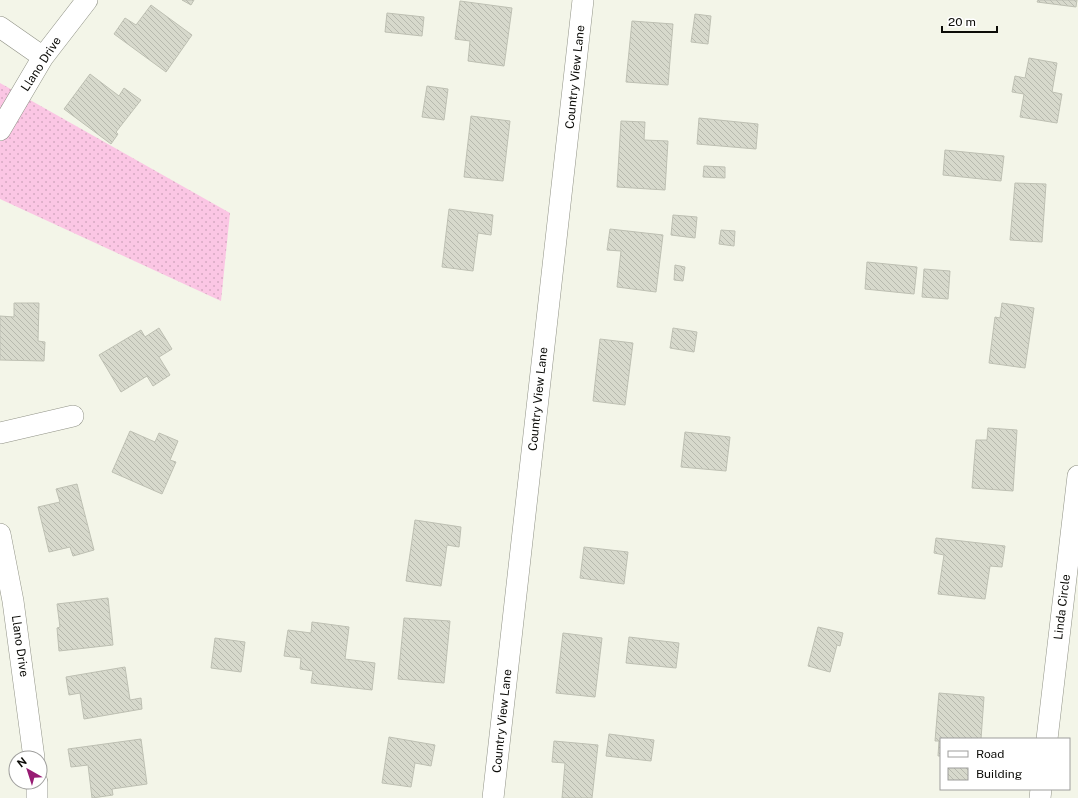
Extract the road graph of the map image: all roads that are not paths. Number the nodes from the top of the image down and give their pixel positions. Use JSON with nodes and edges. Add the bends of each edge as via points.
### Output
{"nodes":[{"id":1,"x":87,"y":0,"type":"edge"},
{"id":2,"x":583,"y":0,"type":"edge"},
{"id":3,"x":0,"y":27,"type":"edge"},
{"id":4,"x":43,"y":57,"type":"junction"},
{"id":5,"x":0,"y":130,"type":"edge"},
{"id":6,"x":73,"y":416,"type":"dead end"},
{"id":7,"x":0,"y":433,"type":"edge"},
{"id":8,"x":1078,"y":476,"type":"edge"},
{"id":9,"x":0,"y":534,"type":"edge"},
{"id":10,"x":1047,"y":738,"type":"edge"},
{"id":11,"x":33,"y":750,"type":"edge"},
{"id":12,"x":493,"y":798,"type":"edge"}],
"edges":[{"from":1,"to":4,"type":"street","name":"Llano Drive"},
{"from":2,"to":12,"type":"street","name":"Country View Lane"},
{"from":3,"to":4,"type":"street"},
{"from":4,"to":5,"type":"street","name":"Llano Drive"},
{"from":6,"to":7,"type":"street"},
{"from":8,"to":10,"type":"street","name":"Linda Circle"},
{"from":9,"to":11,"type":"street","name":"Llano Drive","via":[[13,601]]}]}
